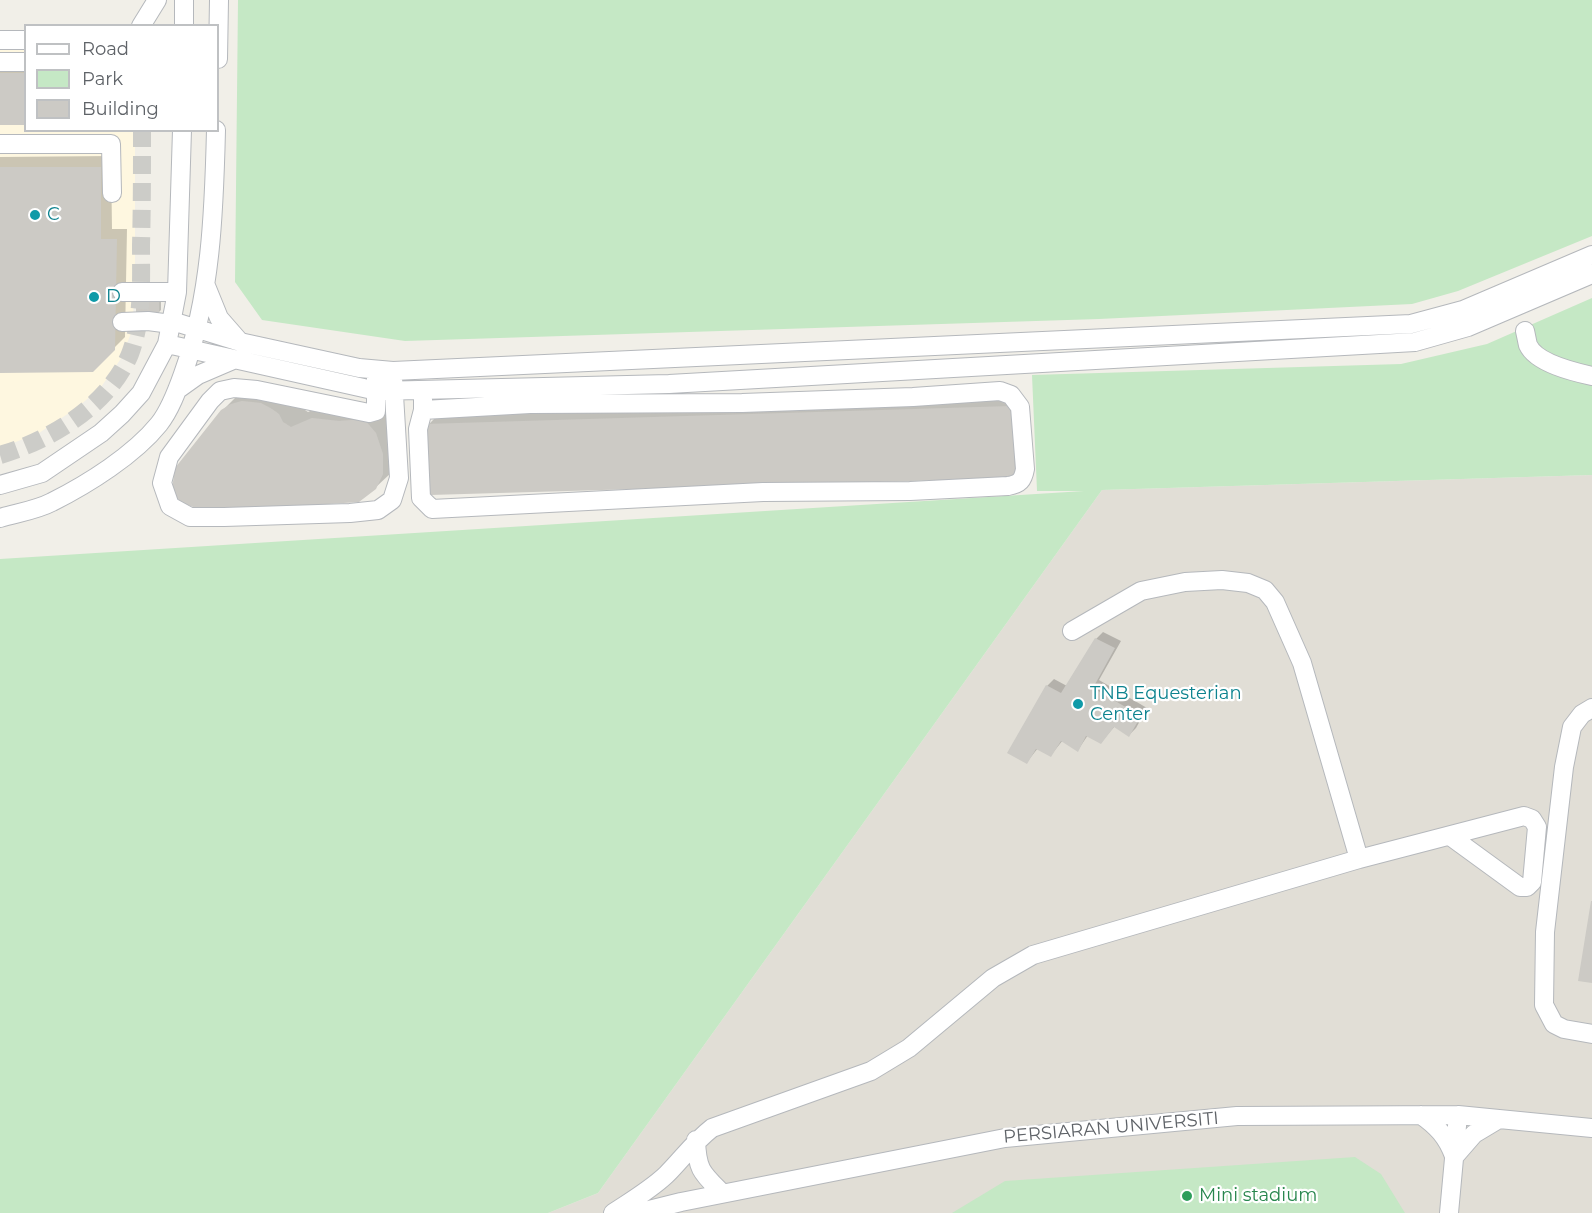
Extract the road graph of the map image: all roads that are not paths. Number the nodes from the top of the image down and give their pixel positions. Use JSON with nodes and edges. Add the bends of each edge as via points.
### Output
{"nodes":[{"id":1,"x":157,"y":0,"type":"edge"},
{"id":2,"x":184,"y":0,"type":"edge"},
{"id":3,"x":219,"y":0,"type":"edge"},
{"id":4,"x":142,"y":24,"type":"edge"},
{"id":5,"x":184,"y":24,"type":"edge"},
{"id":6,"x":219,"y":24,"type":"edge"},
{"id":7,"x":0,"y":40,"type":"edge"},
{"id":8,"x":24,"y":40,"type":"edge"},
{"id":9,"x":0,"y":62,"type":"edge"},
{"id":10,"x":24,"y":62,"type":"edge"},
{"id":11,"x":182,"y":132,"type":"edge"},
{"id":12,"x":216,"y":132,"type":"edge"},
{"id":13,"x":0,"y":144,"type":"edge"},
{"id":14,"x":112,"y":193,"type":"dead end"},
{"id":15,"x":1592,"y":255,"type":"edge"},
{"id":16,"x":1592,"y":274,"type":"edge"},
{"id":17,"x":206,"y":286,"type":"junction"},
{"id":18,"x":122,"y":292,"type":"dead end"},
{"id":19,"x":177,"y":292,"type":"junction"},
{"id":20,"x":122,"y":322,"type":"dead end"},
{"id":21,"x":172,"y":323,"type":"junction"},
{"id":22,"x":198,"y":329,"type":"junction"},
{"id":23,"x":1525,"y":331,"type":"dead end"},
{"id":24,"x":240,"y":342,"type":"junction"},
{"id":25,"x":166,"y":344,"type":"junction"},
{"id":26,"x":192,"y":351,"type":"junction"},
{"id":27,"x":824,"y":351,"type":"junction"},
{"id":28,"x":233,"y":360,"type":"junction"},
{"id":29,"x":384,"y":371,"type":"junction"},
{"id":30,"x":826,"y":375,"type":"junction"},
{"id":31,"x":1592,"y":376,"type":"edge"},
{"id":32,"x":781,"y":378,"type":"junction"},
{"id":33,"x":177,"y":390,"type":"junction"},
{"id":34,"x":423,"y":390,"type":"junction"},
{"id":35,"x":385,"y":391,"type":"junction"},
{"id":36,"x":828,"y":400,"type":"junction"},
{"id":37,"x":783,"y":402,"type":"junction"},
{"id":38,"x":423,"y":410,"type":"junction"},
{"id":39,"x":0,"y":485,"type":"edge"},
{"id":40,"x":0,"y":519,"type":"edge"},
{"id":41,"x":1072,"y":631,"type":"dead end"},
{"id":42,"x":1592,"y":708,"type":"edge"},
{"id":43,"x":1450,"y":836,"type":"junction"},
{"id":44,"x":1359,"y":859,"type":"junction"},
{"id":45,"x":1592,"y":1034,"type":"edge"},
{"id":46,"x":1421,"y":1115,"type":"junction"},
{"id":47,"x":1458,"y":1115,"type":"junction"},
{"id":48,"x":1499,"y":1119,"type":"junction"},
{"id":49,"x":1592,"y":1128,"type":"edge"},
{"id":50,"x":696,"y":1140,"type":"junction"},
{"id":51,"x":684,"y":1156,"type":"junction"},
{"id":52,"x":1454,"y":1157,"type":"junction"},
{"id":53,"x":722,"y":1193,"type":"junction"},
{"id":54,"x":681,"y":1202,"type":"junction"},
{"id":55,"x":613,"y":1213,"type":"edge"},
{"id":56,"x":637,"y":1213,"type":"edge"},
{"id":57,"x":1449,"y":1213,"type":"edge"}],
"edges":[{"from":1,"to":4,"type":"street"},
{"from":2,"to":5,"type":"street"},
{"from":3,"to":6,"type":"street"},
{"from":7,"to":8,"type":"street"},
{"from":9,"to":10,"type":"street"},
{"from":11,"to":19,"type":"street"},
{"from":12,"to":17,"type":"street"},
{"from":13,"to":14,"type":"street","via":[[111,144]]},
{"from":15,"to":27,"type":"street","via":[[1463,310],[1411,324]]},
{"from":16,"to":30,"type":"street","via":[[1468,327],[1415,342]]},
{"from":17,"to":22,"type":"street"},
{"from":17,"to":24,"type":"street","via":[[219,318]]},
{"from":18,"to":19,"type":"street"},
{"from":19,"to":21,"type":"street"},
{"from":20,"to":21,"type":"street"},
{"from":21,"to":22,"type":"street"},
{"from":21,"to":25,"type":"street"},
{"from":22,"to":24,"type":"street"},
{"from":22,"to":26,"type":"street"},
{"from":23,"to":31,"type":"street","via":[[1529,347],[1548,363]]},
{"from":24,"to":29,"type":"street"},
{"from":25,"to":26,"type":"street"},
{"from":25,"to":39,"type":"street","via":[[141,393],[101,433],[42,473]]},
{"from":26,"to":28,"type":"street"},
{"from":26,"to":33,"type":"street"},
{"from":27,"to":29,"type":"street"},
{"from":27,"to":30,"type":"street"},
{"from":28,"to":33,"type":"street","via":[[198,375]]},
{"from":28,"to":35,"type":"street"},
{"from":29,"to":35,"type":"street"},
{"from":30,"to":32,"type":"street"},
{"from":30,"to":36,"type":"street"},
{"from":32,"to":34,"type":"street"},
{"from":32,"to":37,"type":"street"},
{"from":33,"to":40,"type":"street","via":[[160,423],[106,470],[51,503]]},
{"from":34,"to":35,"type":"street"},
{"from":34,"to":38,"type":"street"},
{"from":35,"to":35,"type":"street","via":[[399,478],[392,500],[378,510],[224,518],[190,517],[170,506],[162,483],[169,457],[220,391],[257,390],[369,413],[376,411]]},
{"from":36,"to":37,"type":"street"},
{"from":36,"to":38,"type":"street","via":[[1000,391],[1011,395],[1020,407],[1023,479],[1008,486],[763,492],[432,509],[421,498],[418,429]]},
{"from":37,"to":38,"type":"street","via":[[530,404]]},
{"from":41,"to":44,"type":"street","via":[[1141,591],[1222,580],[1266,590],[1302,663]]},
{"from":42,"to":45,"type":"street","via":[[1572,727],[1564,767],[1545,932],[1544,1005],[1554,1024]]},
{"from":43,"to":43,"type":"street","via":[[1524,816],[1532,819],[1537,827],[1532,882],[1527,887],[1520,886]]},
{"from":43,"to":44,"type":"street"},
{"from":44,"to":50,"type":"street","via":[[1033,955],[993,978],[909,1048],[871,1071],[711,1128]]},
{"from":46,"to":47,"type":"street","name":"PERSIARAN UNIVERSITI"},
{"from":46,"to":52,"type":"street","via":[[1440,1130]]},
{"from":46,"to":53,"type":"street","name":"PERSIARAN UNIVERSITI","via":[[1237,1116],[1005,1138]]},
{"from":47,"to":48,"type":"street","name":"PERSIARAN UNIVERSITI"},
{"from":47,"to":52,"type":"street"},
{"from":48,"to":49,"type":"street","name":"PERSIARAN UNIVERSITI"},
{"from":48,"to":52,"type":"street","via":[[1474,1134]]},
{"from":50,"to":51,"type":"street"},
{"from":50,"to":53,"type":"street","via":[[702,1173]]},
{"from":51,"to":54,"type":"street","via":[[676,1178]]},
{"from":51,"to":55,"type":"street","via":[[665,1176]]},
{"from":52,"to":57,"type":"street"},
{"from":53,"to":54,"type":"street","name":"PERSIARAN UNIVERSITI"},
{"from":54,"to":56,"type":"street","name":"PERSIARAN UNIVERSITI"}]}
